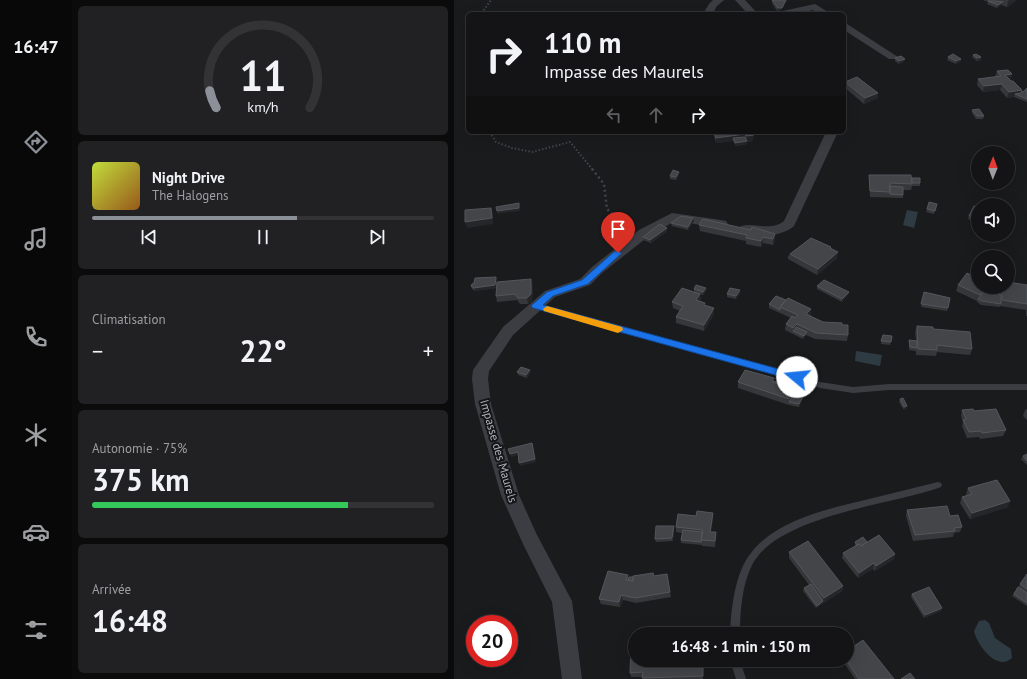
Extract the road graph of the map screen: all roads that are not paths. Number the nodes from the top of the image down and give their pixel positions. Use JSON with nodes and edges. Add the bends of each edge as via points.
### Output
{"nodes":[{"id":1,"x":719,"y":0,"type":"edge"},
{"id":2,"x":740,"y":0,"type":"edge"},
{"id":3,"x":709,"y":12,"type":"edge"},
{"id":4,"x":751,"y":12,"type":"edge"},
{"id":5,"x":790,"y":12,"type":"edge"},
{"id":6,"x":823,"y":12,"type":"edge"},
{"id":7,"x":846,"y":27,"type":"edge"},
{"id":8,"x":893,"y":57,"type":"dead end"},
{"id":9,"x":831,"y":134,"type":"edge"},
{"id":10,"x":536,"y":306,"type":"junction"},
{"id":11,"x":1027,"y":387,"type":"edge"},
{"id":12,"x":938,"y":485,"type":"dead end"},
{"id":13,"x":735,"y":627,"type":"edge"},
{"id":14,"x":737,"y":667,"type":"edge"},
{"id":15,"x":572,"y":679,"type":"edge"},
{"id":16,"x":741,"y":679,"type":"edge"}],
"edges":[{"from":1,"to":3,"type":"street"},
{"from":2,"to":4,"type":"street"},
{"from":5,"to":6,"type":"street","via":[[814,7]]},
{"from":7,"to":8,"type":"street"},
{"from":9,"to":10,"type":"street","name":"Impasse des Maurels","via":[[789,223],[783,229],[753,230],[672,217],[637,238],[585,282],[550,294]]},
{"from":10,"to":11,"type":"lane","via":[[820,385],[853,390],[889,387]]},
{"from":10,"to":15,"type":"street","name":"Impasse des Maurels","via":[[508,331],[481,370],[480,379],[483,404],[510,495],[562,601]]},
{"from":12,"to":13,"type":"lane","via":[[817,517],[791,527],[769,540],[753,556],[743,579]]},
{"from":14,"to":16,"type":"lane"}]}
